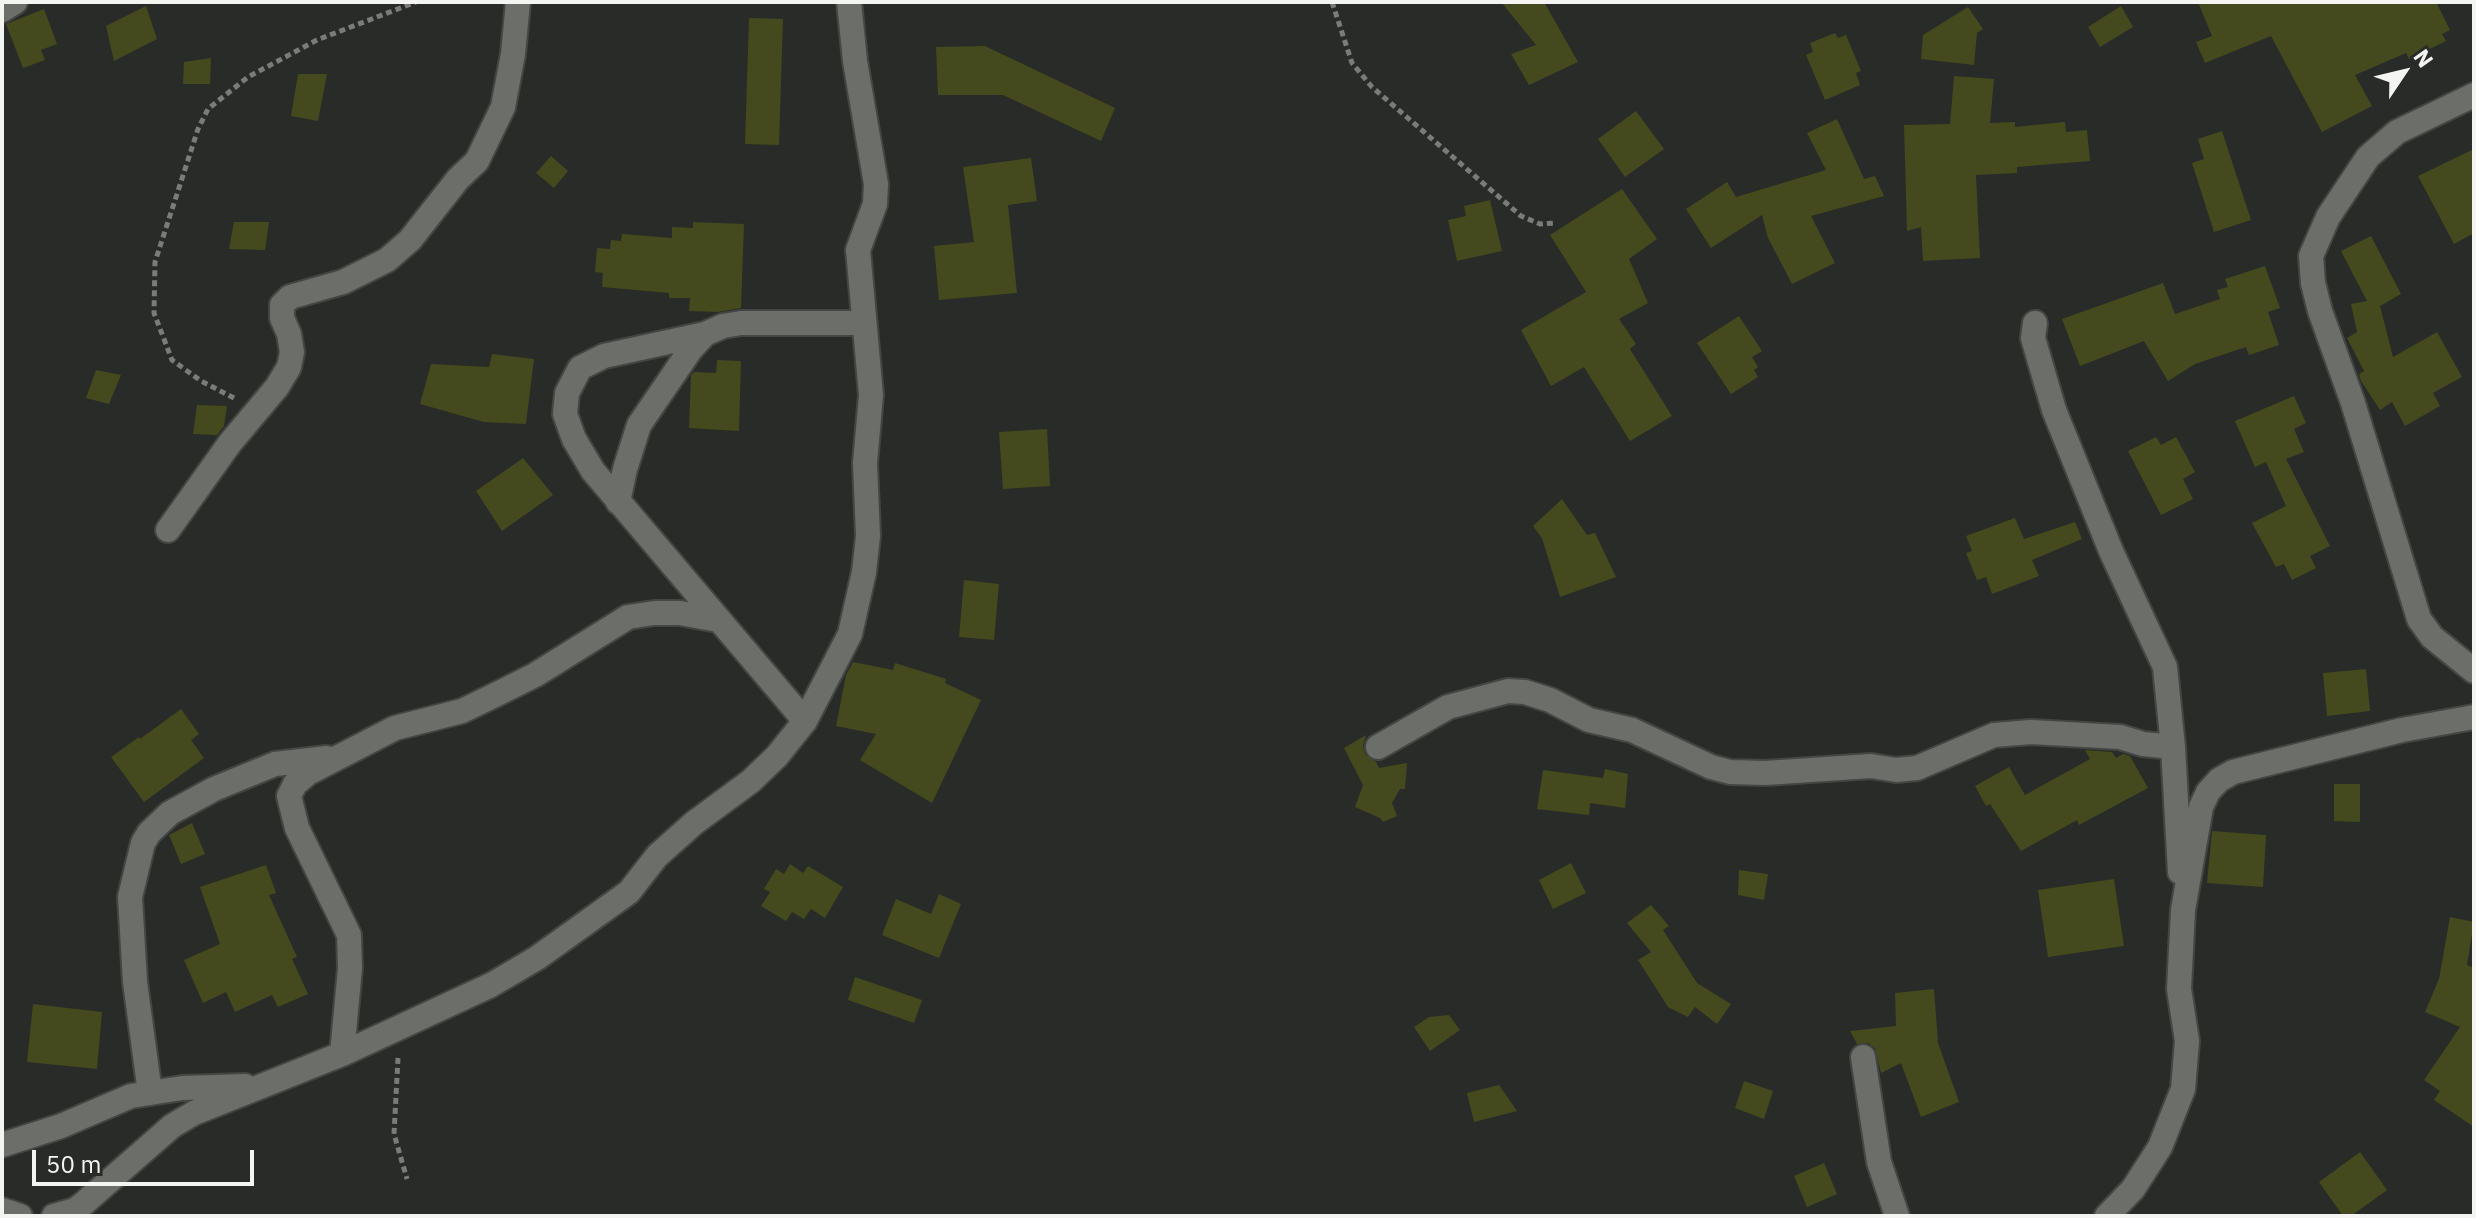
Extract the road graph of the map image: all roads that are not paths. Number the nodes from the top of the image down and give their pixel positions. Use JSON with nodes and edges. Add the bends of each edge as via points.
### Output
{"nodes":[{"id":1,"x":15,"y":2,"type":"edge"},
{"id":2,"x":518,"y":2,"type":"edge"},
{"id":3,"x":849,"y":2,"type":"edge"},
{"id":4,"x":2,"y":10,"type":"edge"},
{"id":5,"x":2474,"y":95,"type":"edge"},
{"id":6,"x":863,"y":323,"type":"junction"},
{"id":7,"x":2035,"y":323,"type":"dead end"},
{"id":8,"x":705,"y":334,"type":"junction"},
{"id":9,"x":618,"y":502,"type":"junction"},
{"id":10,"x":168,"y":530,"type":"dead end"},
{"id":11,"x":718,"y":620,"type":"junction"},
{"id":12,"x":2474,"y":671,"type":"edge"},
{"id":13,"x":2474,"y":717,"type":"edge"},
{"id":14,"x":805,"y":721,"type":"junction"},
{"id":15,"x":1378,"y":747,"type":"dead end"},
{"id":16,"x":2173,"y":747,"type":"junction"},
{"id":17,"x":339,"y":757,"type":"junction"},
{"id":18,"x":2183,"y":910,"type":"junction"},
{"id":19,"x":342,"y":1054,"type":"junction"},
{"id":20,"x":1863,"y":1057,"type":"dead end"},
{"id":21,"x":263,"y":1086,"type":"junction"},
{"id":22,"x":150,"y":1093,"type":"junction"},
{"id":23,"x":2,"y":1145,"type":"edge"},
{"id":24,"x":2,"y":1210,"type":"edge"},
{"id":25,"x":20,"y":1216,"type":"edge"},
{"id":26,"x":54,"y":1216,"type":"edge"},
{"id":27,"x":1897,"y":1216,"type":"edge"},
{"id":28,"x":2107,"y":1216,"type":"edge"}],
"edges":[{"from":1,"to":4,"type":"street"},
{"from":2,"to":10,"type":"street","via":[[503,107],[477,161],[387,260],[343,282],[290,297],[282,305],[292,352],[289,367]]},
{"from":3,"to":6,"type":"street","via":[[876,184],[875,204],[858,250]]},
{"from":5,"to":12,"type":"street","via":[[2397,132],[2368,157],[2328,217],[2311,256],[2320,311],[2419,619],[2432,637]]},
{"from":6,"to":8,"type":"street","via":[[741,323]]},
{"from":6,"to":14,"type":"street","via":[[871,395],[864,572],[850,634]]},
{"from":7,"to":16,"type":"street","via":[[2033,338],[2054,410],[2165,667]]},
{"from":8,"to":9,"type":"street","via":[[639,425]]},
{"from":8,"to":9,"type":"street","via":[[604,356],[580,368],[567,393],[565,414],[574,439]]},
{"from":9,"to":11,"type":"street"},
{"from":11,"to":14,"type":"street"},
{"from":11,"to":17,"type":"street","via":[[680,613],[628,617],[484,701],[395,728]]},
{"from":13,"to":18,"type":"street","via":[[2402,730],[2233,772],[2219,780],[2201,807]]},
{"from":14,"to":19,"type":"street","via":[[751,781],[676,838],[619,900],[491,985]]},
{"from":15,"to":16,"type":"street","via":[[1448,707],[1508,691],[1550,700],[1589,720],[1632,730],[1730,772],[1917,768],[1994,735],[2031,732],[2120,737]]},
{"from":16,"to":18,"type":"street"},
{"from":17,"to":19,"type":"street","via":[[308,773],[289,796],[297,828],[349,935]]},
{"from":17,"to":22,"type":"street","via":[[275,764],[214,789],[170,813],[143,843],[130,897]]},
{"from":18,"to":28,"type":"street","via":[[2183,1089],[2160,1147],[2133,1189]]},
{"from":19,"to":21,"type":"street"},
{"from":20,"to":27,"type":"street","via":[[1879,1162]]},
{"from":21,"to":22,"type":"street"},
{"from":21,"to":26,"type":"street","via":[[172,1126],[83,1204]]},
{"from":22,"to":23,"type":"street"},
{"from":24,"to":25,"type":"street"}]}
